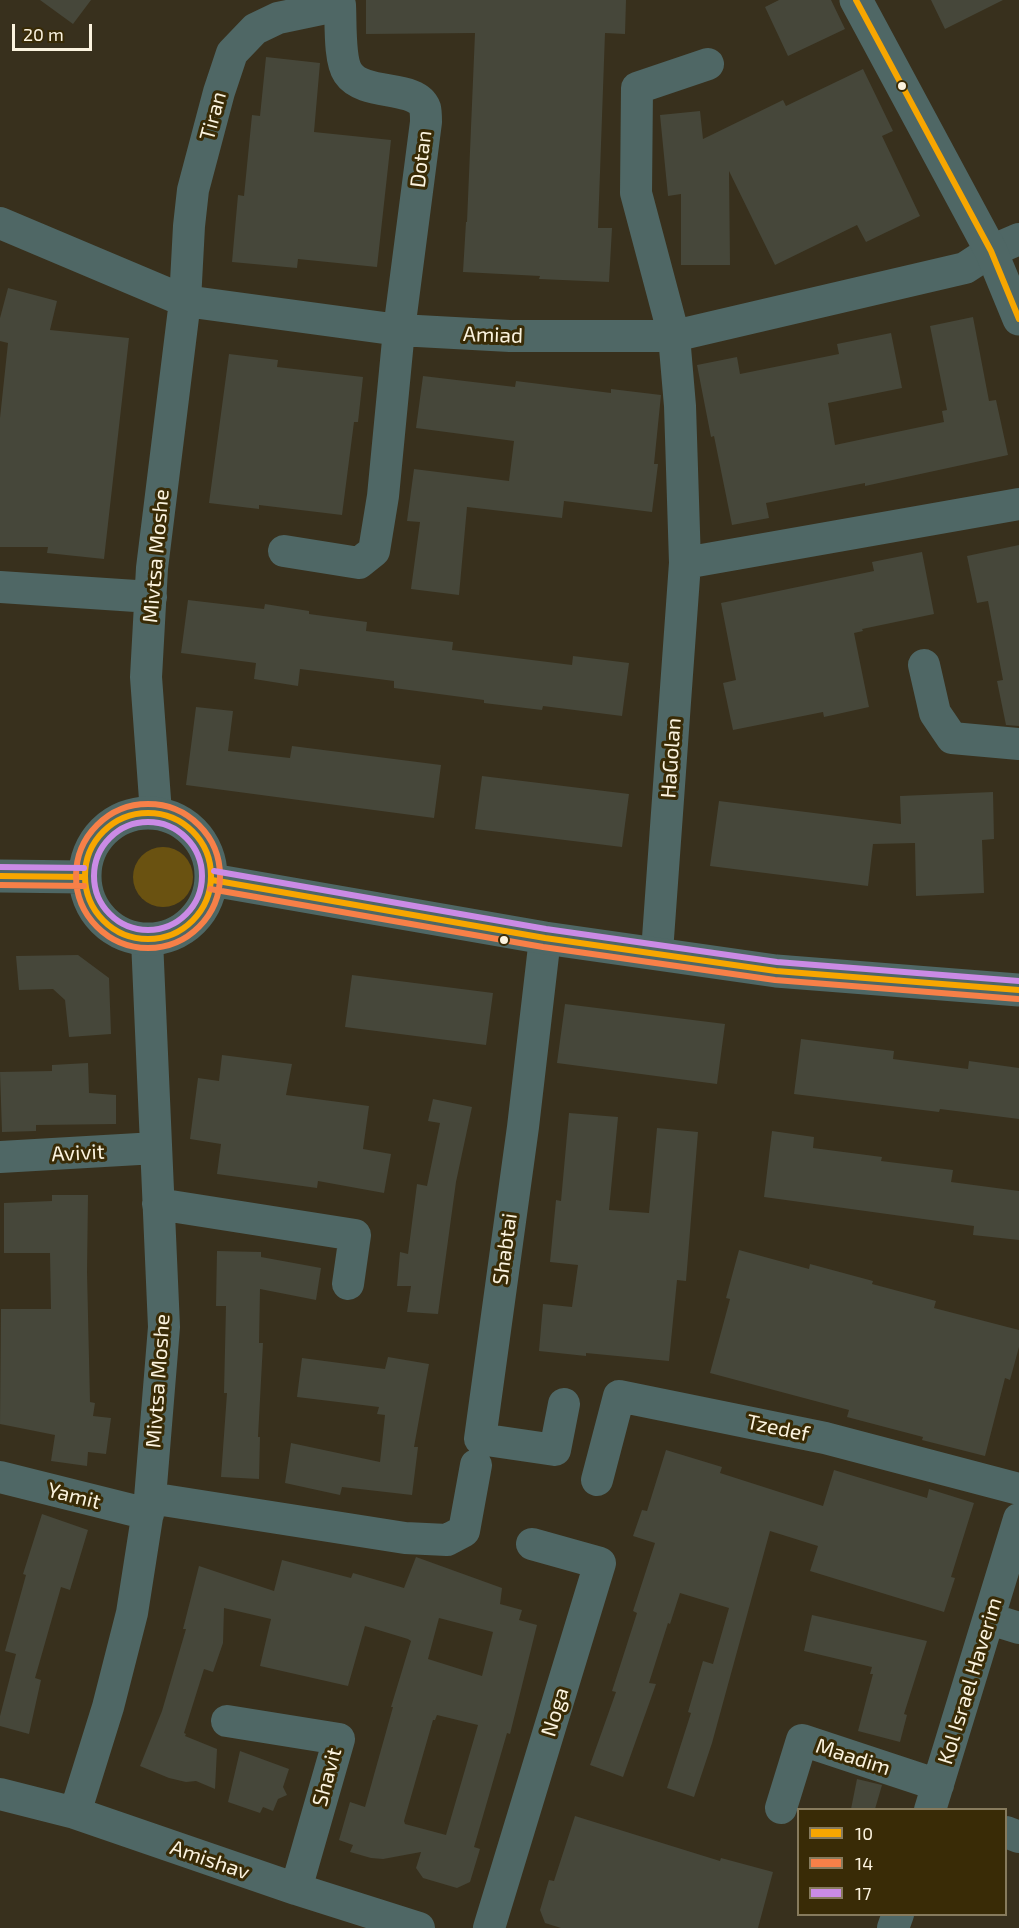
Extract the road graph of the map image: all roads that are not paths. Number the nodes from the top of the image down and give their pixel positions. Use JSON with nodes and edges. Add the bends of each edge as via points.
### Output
{"nodes":[{"id":1,"x":856,"y":0,"type":"edge"},
{"id":2,"x":340,"y":5,"type":"joint"},
{"id":3,"x":708,"y":64,"type":"dead end"},
{"id":4,"x":3,"y":231,"type":"edge"},
{"id":5,"x":1005,"y":245,"type":"edge"},
{"id":6,"x":185,"y":301,"type":"junction"},
{"id":7,"x":1019,"y":319,"type":"edge"},
{"id":8,"x":399,"y":330,"type":"junction"},
{"id":9,"x":674,"y":336,"type":"junction"},
{"id":10,"x":1019,"y":504,"type":"edge"},
{"id":11,"x":284,"y":551,"type":"dead end"},
{"id":12,"x":685,"y":563,"type":"junction"},
{"id":13,"x":0,"y":587,"type":"edge"},
{"id":14,"x":151,"y":597,"type":"junction"},
{"id":15,"x":924,"y":665,"type":"dead end"},
{"id":16,"x":1019,"y":744,"type":"edge"},
{"id":17,"x":156,"y":813,"type":"junction"},
{"id":18,"x":0,"y":876,"type":"edge"},
{"id":19,"x":84,"y":877,"type":"junction"},
{"id":20,"x":212,"y":880,"type":"junction"},
{"id":21,"x":546,"y":938,"type":"junction"},
{"id":22,"x":147,"y":940,"type":"junction"},
{"id":23,"x":657,"y":952,"type":"junction"},
{"id":24,"x":1019,"y":990,"type":"edge"},
{"id":25,"x":156,"y":1149,"type":"junction"},
{"id":26,"x":0,"y":1157,"type":"edge"},
{"id":27,"x":158,"y":1204,"type":"junction"},
{"id":28,"x":348,"y":1284,"type":"dead end"},
{"id":29,"x":564,"y":1404,"type":"dead end"},
{"id":30,"x":476,"y":1465,"type":"dead end"},
{"id":31,"x":0,"y":1477,"type":"edge"},
{"id":32,"x":597,"y":1480,"type":"dead end"},
{"id":33,"x":1019,"y":1489,"type":"edge"},
{"id":34,"x":149,"y":1506,"type":"junction"},
{"id":35,"x":1019,"y":1519,"type":"edge"},
{"id":36,"x":532,"y":1544,"type":"dead end"},
{"id":37,"x":990,"y":1619,"type":"junction"},
{"id":38,"x":1019,"y":1628,"type":"edge"},
{"id":39,"x":227,"y":1721,"type":"dead end"},
{"id":40,"x":0,"y":1794,"type":"edge"},
{"id":41,"x":934,"y":1797,"type":"edge"},
{"id":42,"x":781,"y":1808,"type":"dead end"},
{"id":43,"x":75,"y":1813,"type":"junction"},
{"id":44,"x":296,"y":1889,"type":"junction"},
{"id":45,"x":419,"y":1928,"type":"edge"},
{"id":46,"x":489,"y":1928,"type":"edge"}],
"edges":[{"from":1,"to":5,"type":"street"},
{"from":2,"to":6,"type":"street","name":"Tiran","via":[[278,18],[255,29],[232,53],[193,190]]},
{"from":2,"to":8,"type":"street","name":"Dotan","via":[[347,72],[358,84],[407,95],[425,108]]},
{"from":3,"to":9,"type":"street","via":[[637,88],[636,193]]},
{"from":4,"to":6,"type":"street","name":"Amiad"},
{"from":5,"to":7,"type":"street"},
{"from":5,"to":9,"type":"street","name":"Amiad","via":[[965,268]]},
{"from":6,"to":8,"type":"street","name":"Amiad"},
{"from":6,"to":14,"type":"street","name":"Mivtsa Moshe"},
{"from":8,"to":9,"type":"street","name":"Amiad","via":[[510,336]]},
{"from":8,"to":11,"type":"street","via":[[374,551],[359,563]]},
{"from":9,"to":12,"type":"street","name":"HaGolan"},
{"from":10,"to":12,"type":"street"},
{"from":12,"to":23,"type":"street","name":"HaGolan"},
{"from":13,"to":14,"type":"street"},
{"from":14,"to":17,"type":"street","name":"Mivtsa Moshe","via":[[146,677]]},
{"from":15,"to":16,"type":"street","via":[[935,713],[952,738]]},
{"from":17,"to":19,"type":"street","via":[[138,813],[105,828],[94,842]]},
{"from":17,"to":20,"type":"street","via":[[190,828],[210,861]]},
{"from":18,"to":19,"type":"street"},
{"from":19,"to":22,"type":"street","via":[[93,908],[103,921],[131,938]]},
{"from":20,"to":21,"type":"street"},
{"from":20,"to":22,"type":"street","via":[[198,916],[184,929],[166,938]]},
{"from":21,"to":23,"type":"street"},
{"from":21,"to":29,"type":"street","name":"Shabtai","via":[[480,1439],[555,1450]]},
{"from":22,"to":25,"type":"street","name":"Mivtsa Moshe"},
{"from":23,"to":24,"type":"street","via":[[776,971]]},
{"from":25,"to":26,"type":"street","name":"Avivit"},
{"from":25,"to":27,"type":"street","name":"Mivtsa Moshe"},
{"from":27,"to":28,"type":"street","via":[[355,1235]]},
{"from":27,"to":34,"type":"street","name":"Mivtsa Moshe","via":[[164,1327]]},
{"from":30,"to":34,"type":"street","via":[[464,1531],[447,1540]]},
{"from":31,"to":34,"type":"street","name":"Yamit"},
{"from":32,"to":33,"type":"street","name":"Tzedef","via":[[619,1396],[825,1438]]},
{"from":34,"to":43,"type":"street","name":"Mivtsa Moshe","via":[[132,1613]]},
{"from":35,"to":37,"type":"street","name":"Kol Israel Haverim"},
{"from":36,"to":46,"type":"street","name":"Noga","via":[[600,1563]]},
{"from":37,"to":38,"type":"street"},
{"from":37,"to":41,"type":"street","name":"Kol Israel Haverim"},
{"from":39,"to":44,"type":"street","name":"Shavit","via":[[339,1739]]},
{"from":40,"to":43,"type":"street","name":"Amishav"},
{"from":41,"to":42,"type":"street","name":"Maadim","via":[[802,1740]]},
{"from":43,"to":44,"type":"street","name":"Amishav"},
{"from":44,"to":45,"type":"street","name":"Amishav"}]}
